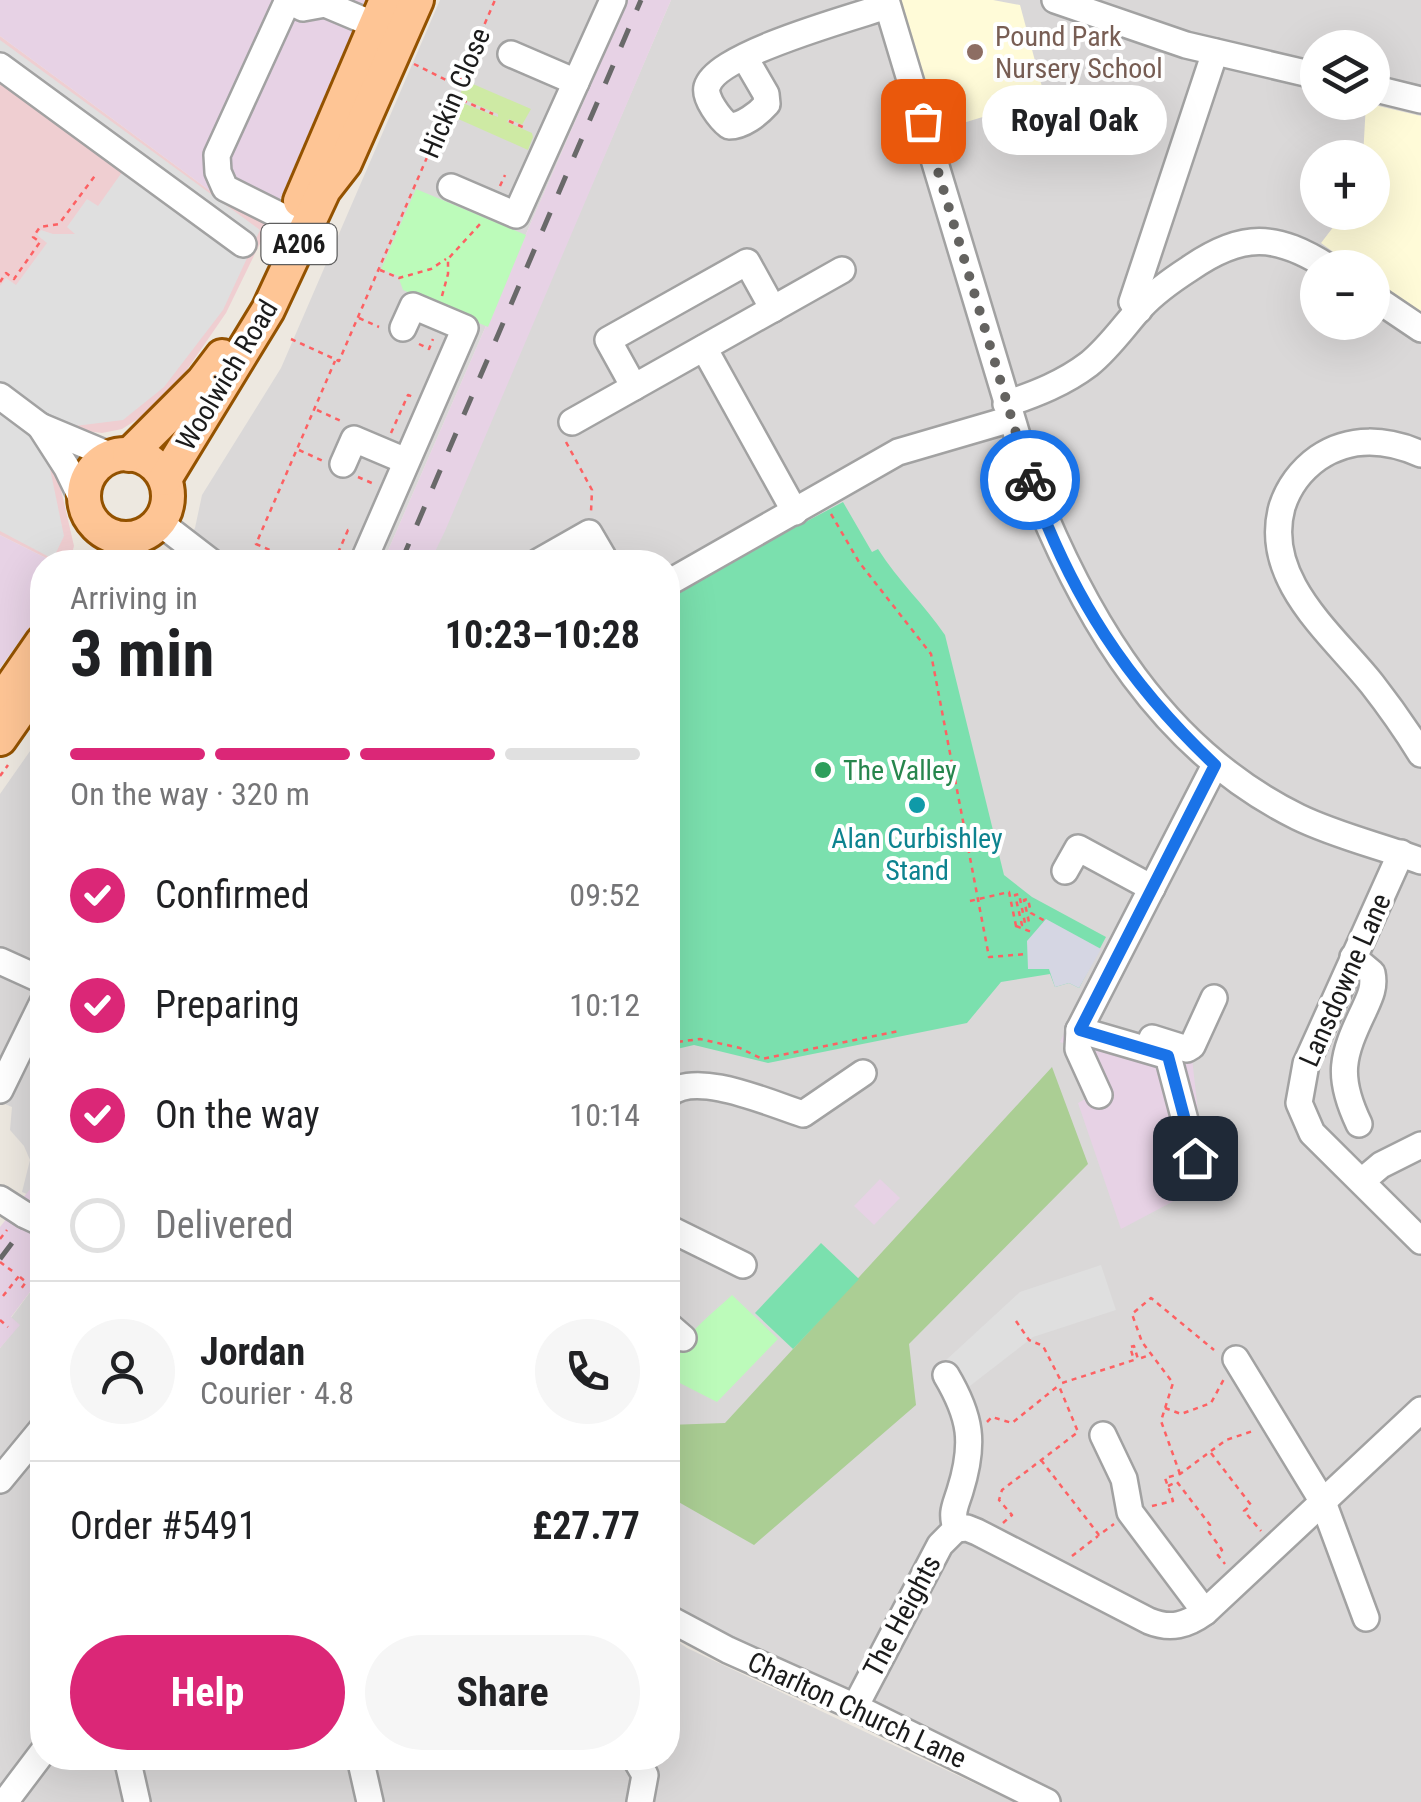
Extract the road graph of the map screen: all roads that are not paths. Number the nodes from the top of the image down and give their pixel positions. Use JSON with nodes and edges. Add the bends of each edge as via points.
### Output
{"nodes":[{"id":1,"x":288,"y":0,"type":"edge"},
{"id":2,"x":417,"y":0,"type":"edge"},
{"id":3,"x":613,"y":0,"type":"edge"},
{"id":4,"x":1055,"y":0,"type":"edge"},
{"id":5,"x":325,"y":2,"type":"edge"},
{"id":6,"x":886,"y":3,"type":"edge"},
{"id":7,"x":381,"y":12,"type":"edge"},
{"id":8,"x":1215,"y":52,"type":"junction"},
{"id":9,"x":511,"y":54,"type":"dead end"},
{"id":10,"x":745,"y":58,"type":"dead end"},
{"id":11,"x":0,"y":66,"type":"edge"},
{"id":12,"x":1300,"y":72,"type":"edge"},
{"id":13,"x":576,"y":82,"type":"junction"},
{"id":14,"x":1390,"y":92,"type":"edge"},
{"id":15,"x":1421,"y":100,"type":"edge"},
{"id":16,"x":451,"y":186,"type":"dead end"},
{"id":17,"x":291,"y":222,"type":"junction"},
{"id":18,"x":243,"y":244,"type":"dead end"},
{"id":19,"x":1302,"y":250,"type":"edge"},
{"id":20,"x":842,"y":270,"type":"dead end"},
{"id":21,"x":1390,"y":308,"type":"edge"},
{"id":22,"x":773,"y":309,"type":"junction"},
{"id":23,"x":1139,"y":310,"type":"junction"},
{"id":24,"x":403,"y":328,"type":"dead end"},
{"id":25,"x":1421,"y":329,"type":"edge"},
{"id":26,"x":704,"y":348,"type":"junction"},
{"id":27,"x":634,"y":387,"type":"junction"},
{"id":28,"x":0,"y":396,"type":"edge"},
{"id":29,"x":1008,"y":412,"type":"junction"},
{"id":30,"x":572,"y":422,"type":"road end"},
{"id":31,"x":40,"y":426,"type":"junction"},
{"id":32,"x":1421,"y":454,"type":"edge"},
{"id":33,"x":121,"y":456,"type":"junction"},
{"id":34,"x":406,"y":462,"type":"junction"},
{"id":35,"x":341,"y":467,"type":"road end"},
{"id":36,"x":165,"y":479,"type":"junction"},
{"id":37,"x":795,"y":512,"type":"junction"},
{"id":38,"x":91,"y":515,"type":"junction"},
{"id":39,"x":136,"y":540,"type":"edge"},
{"id":40,"x":95,"y":550,"type":"edge"},
{"id":41,"x":170,"y":550,"type":"edge"},
{"id":42,"x":368,"y":550,"type":"edge"},
{"id":43,"x":559,"y":550,"type":"edge"},
{"id":44,"x":599,"y":550,"type":"edge"},
{"id":45,"x":680,"y":576,"type":"edge"},
{"id":46,"x":30,"y":659,"type":"edge"},
{"id":47,"x":30,"y":695,"type":"edge"},
{"id":48,"x":0,"y":703,"type":"edge"},
{"id":49,"x":0,"y":739,"type":"edge"},
{"id":50,"x":1421,"y":754,"type":"edge"},
{"id":51,"x":1215,"y":765,"type":"junction"},
{"id":52,"x":1411,"y":857,"type":"edge"},
{"id":53,"x":1066,"y":871,"type":"dead end"},
{"id":54,"x":1152,"y":888,"type":"junction"},
{"id":55,"x":1353,"y":957,"type":"junction"},
{"id":56,"x":0,"y":960,"type":"edge"},
{"id":57,"x":30,"y":974,"type":"edge"},
{"id":58,"x":1214,"y":998,"type":"dead end"},
{"id":59,"x":1082,"y":1024,"type":"junction"},
{"id":60,"x":30,"y":1029,"type":"edge"},
{"id":61,"x":864,"y":1073,"type":"dead end"},
{"id":62,"x":680,"y":1088,"type":"edge"},
{"id":63,"x":0,"y":1090,"type":"edge"},
{"id":64,"x":1098,"y":1096,"type":"dead end"},
{"id":65,"x":1359,"y":1124,"type":"dead end"},
{"id":66,"x":1421,"y":1145,"type":"edge"},
{"id":67,"x":1195,"y":1158,"type":"dead end"},
{"id":68,"x":1362,"y":1182,"type":"junction"},
{"id":69,"x":680,"y":1238,"type":"edge"},
{"id":70,"x":1421,"y":1241,"type":"edge"},
{"id":71,"x":743,"y":1264,"type":"dead end"},
{"id":72,"x":1236,"y":1360,"type":"road end"},
{"id":73,"x":946,"y":1376,"type":"dead end"},
{"id":74,"x":1421,"y":1410,"type":"edge"},
{"id":75,"x":1103,"y":1435,"type":"dead end"},
{"id":76,"x":30,"y":1444,"type":"edge"},
{"id":77,"x":0,"y":1480,"type":"edge"},
{"id":78,"x":1323,"y":1502,"type":"junction"},
{"id":79,"x":956,"y":1529,"type":"junction"},
{"id":80,"x":1205,"y":1612,"type":"junction"},
{"id":81,"x":1366,"y":1618,"type":"dead end"},
{"id":82,"x":680,"y":1624,"type":"edge"},
{"id":83,"x":855,"y":1707,"type":"junction"},
{"id":84,"x":30,"y":1769,"type":"edge"},
{"id":85,"x":130,"y":1770,"type":"edge"},
{"id":86,"x":363,"y":1770,"type":"edge"},
{"id":87,"x":642,"y":1770,"type":"edge"},
{"id":88,"x":1004,"y":1778,"type":"junction"},
{"id":89,"x":5,"y":1802,"type":"edge"},
{"id":90,"x":137,"y":1802,"type":"edge"},
{"id":91,"x":370,"y":1802,"type":"edge"},
{"id":92,"x":640,"y":1802,"type":"edge"},
{"id":93,"x":990,"y":1802,"type":"edge"},
{"id":94,"x":1047,"y":1802,"type":"edge"}],
"edges":[{"from":1,"to":5,"type":"street","via":[[303,8]]},
{"from":1,"to":17,"type":"street","via":[[217,156],[225,188]]},
{"from":2,"to":36,"type":"main road","name":"Woolwich Road","number":"A206","via":[[345,164],[324,190],[268,310]]},
{"from":3,"to":13,"type":"street","name":"Hickin Close"},
{"from":4,"to":8,"type":"street"},
{"from":5,"to":7,"type":"street"},
{"from":6,"to":10,"type":"street","via":[[767,44]]},
{"from":6,"to":29,"type":"street"},
{"from":7,"to":17,"type":"main road","name":"Woolwich Road","number":"A206"},
{"from":8,"to":12,"type":"street"},
{"from":8,"to":23,"type":"street","via":[[1132,302]]},
{"from":9,"to":13,"type":"street","name":"Hickin Close"},
{"from":11,"to":18,"type":"street"},
{"from":13,"to":16,"type":"street","name":"Hickin Close","via":[[516,215]]},
{"from":14,"to":15,"type":"street"},
{"from":17,"to":33,"type":"main road","name":"Woolwich Road","number":"A206","via":[[234,340],[203,381]]},
{"from":19,"to":23,"type":"street","via":[[1248,240],[1228,245]]},
{"from":20,"to":22,"type":"street"},
{"from":21,"to":25,"type":"street"},
{"from":22,"to":26,"type":"street"},
{"from":22,"to":27,"type":"street","via":[[747,262],[608,340]]},
{"from":23,"to":29,"type":"street","via":[[1092,362]]},
{"from":24,"to":34,"type":"street","via":[[412,306],[465,328]]},
{"from":26,"to":27,"type":"street"},
{"from":26,"to":37,"type":"street"},
{"from":27,"to":30,"type":"street"},
{"from":28,"to":31,"type":"street"},
{"from":29,"to":37,"type":"street","via":[[898,452]]},
{"from":29,"to":51,"type":"street","via":[[1058,550],[1098,625],[1136,682]]},
{"from":31,"to":33,"type":"street"},
{"from":31,"to":38,"type":"street"},
{"from":32,"to":50,"type":"street","via":[[1370,442],[1319,458],[1284,501],[1277,540],[1294,588]]},
{"from":33,"to":36,"type":"main road","name":"Woolwich Road","via":[[152,463]]},
{"from":33,"to":38,"type":"main road","name":"Woolwich Road","number":"A206","via":[[90,472],[84,486]]},
{"from":34,"to":35,"type":"street","via":[[354,439]]},
{"from":34,"to":42,"type":"street"},
{"from":36,"to":39,"type":"main road","name":"Woolwich Road","number":"A206","via":[[168,495]]},
{"from":37,"to":45,"type":"street"},
{"from":38,"to":39,"type":"main road","via":[[108,534]]},
{"from":38,"to":40,"type":"main road","name":"Woolwich Road","number":"A206"},
{"from":39,"to":41,"type":"street"},
{"from":43,"to":44,"type":"street","via":[[589,533]]},
{"from":46,"to":48,"type":"main road"},
{"from":47,"to":49,"type":"main road"},
{"from":51,"to":52,"type":"street","via":[[1302,818]]},
{"from":51,"to":54,"type":"street"},
{"from":52,"to":55,"type":"street","name":"Lansdowne Lane"},
{"from":53,"to":54,"type":"street","via":[[1078,848]]},
{"from":54,"to":59,"type":"street","via":[[1097,974]]},
{"from":55,"to":65,"type":"street","via":[[1372,972],[1375,985],[1342,1067]]},
{"from":55,"to":68,"type":"street","name":"Lansdowne Lane","via":[[1306,1064],[1299,1102],[1312,1133]]},
{"from":56,"to":57,"type":"street"},
{"from":58,"to":59,"type":"street","via":[[1196,1042],[1186,1048]]},
{"from":59,"to":64,"type":"street","via":[[1078,1049]]},
{"from":59,"to":67,"type":"street","via":[[1168,1056]]},
{"from":60,"to":63,"type":"street"},
{"from":61,"to":62,"type":"street","via":[[803,1114],[707,1085]]},
{"from":66,"to":68,"type":"street"},
{"from":68,"to":70,"type":"street","name":"Lansdowne Lane"},
{"from":69,"to":71,"type":"street"},
{"from":72,"to":78,"type":"street"},
{"from":73,"to":79,"type":"street","name":"The Heights","via":[[969,1420],[952,1512]]},
{"from":74,"to":78,"type":"street","name":"The Heights"},
{"from":75,"to":80,"type":"street","via":[[1124,1479],[1130,1512]]},
{"from":76,"to":77,"type":"street"},
{"from":78,"to":80,"type":"street","name":"The Heights"},
{"from":78,"to":81,"type":"street"},
{"from":79,"to":80,"type":"street","name":"The Heights","via":[[978,1532],[1162,1626]]},
{"from":79,"to":83,"type":"street","name":"The Heights","via":[[940,1544]]},
{"from":82,"to":83,"type":"street","name":"Charlton Church Lane"},
{"from":83,"to":88,"type":"street","name":"Charlton Church Lane"},
{"from":84,"to":89,"type":"street"},
{"from":85,"to":90,"type":"street"},
{"from":86,"to":91,"type":"street"},
{"from":87,"to":92,"type":"street"},
{"from":88,"to":93,"type":"street"},
{"from":88,"to":94,"type":"street","name":"Charlton Church Lane"}]}
